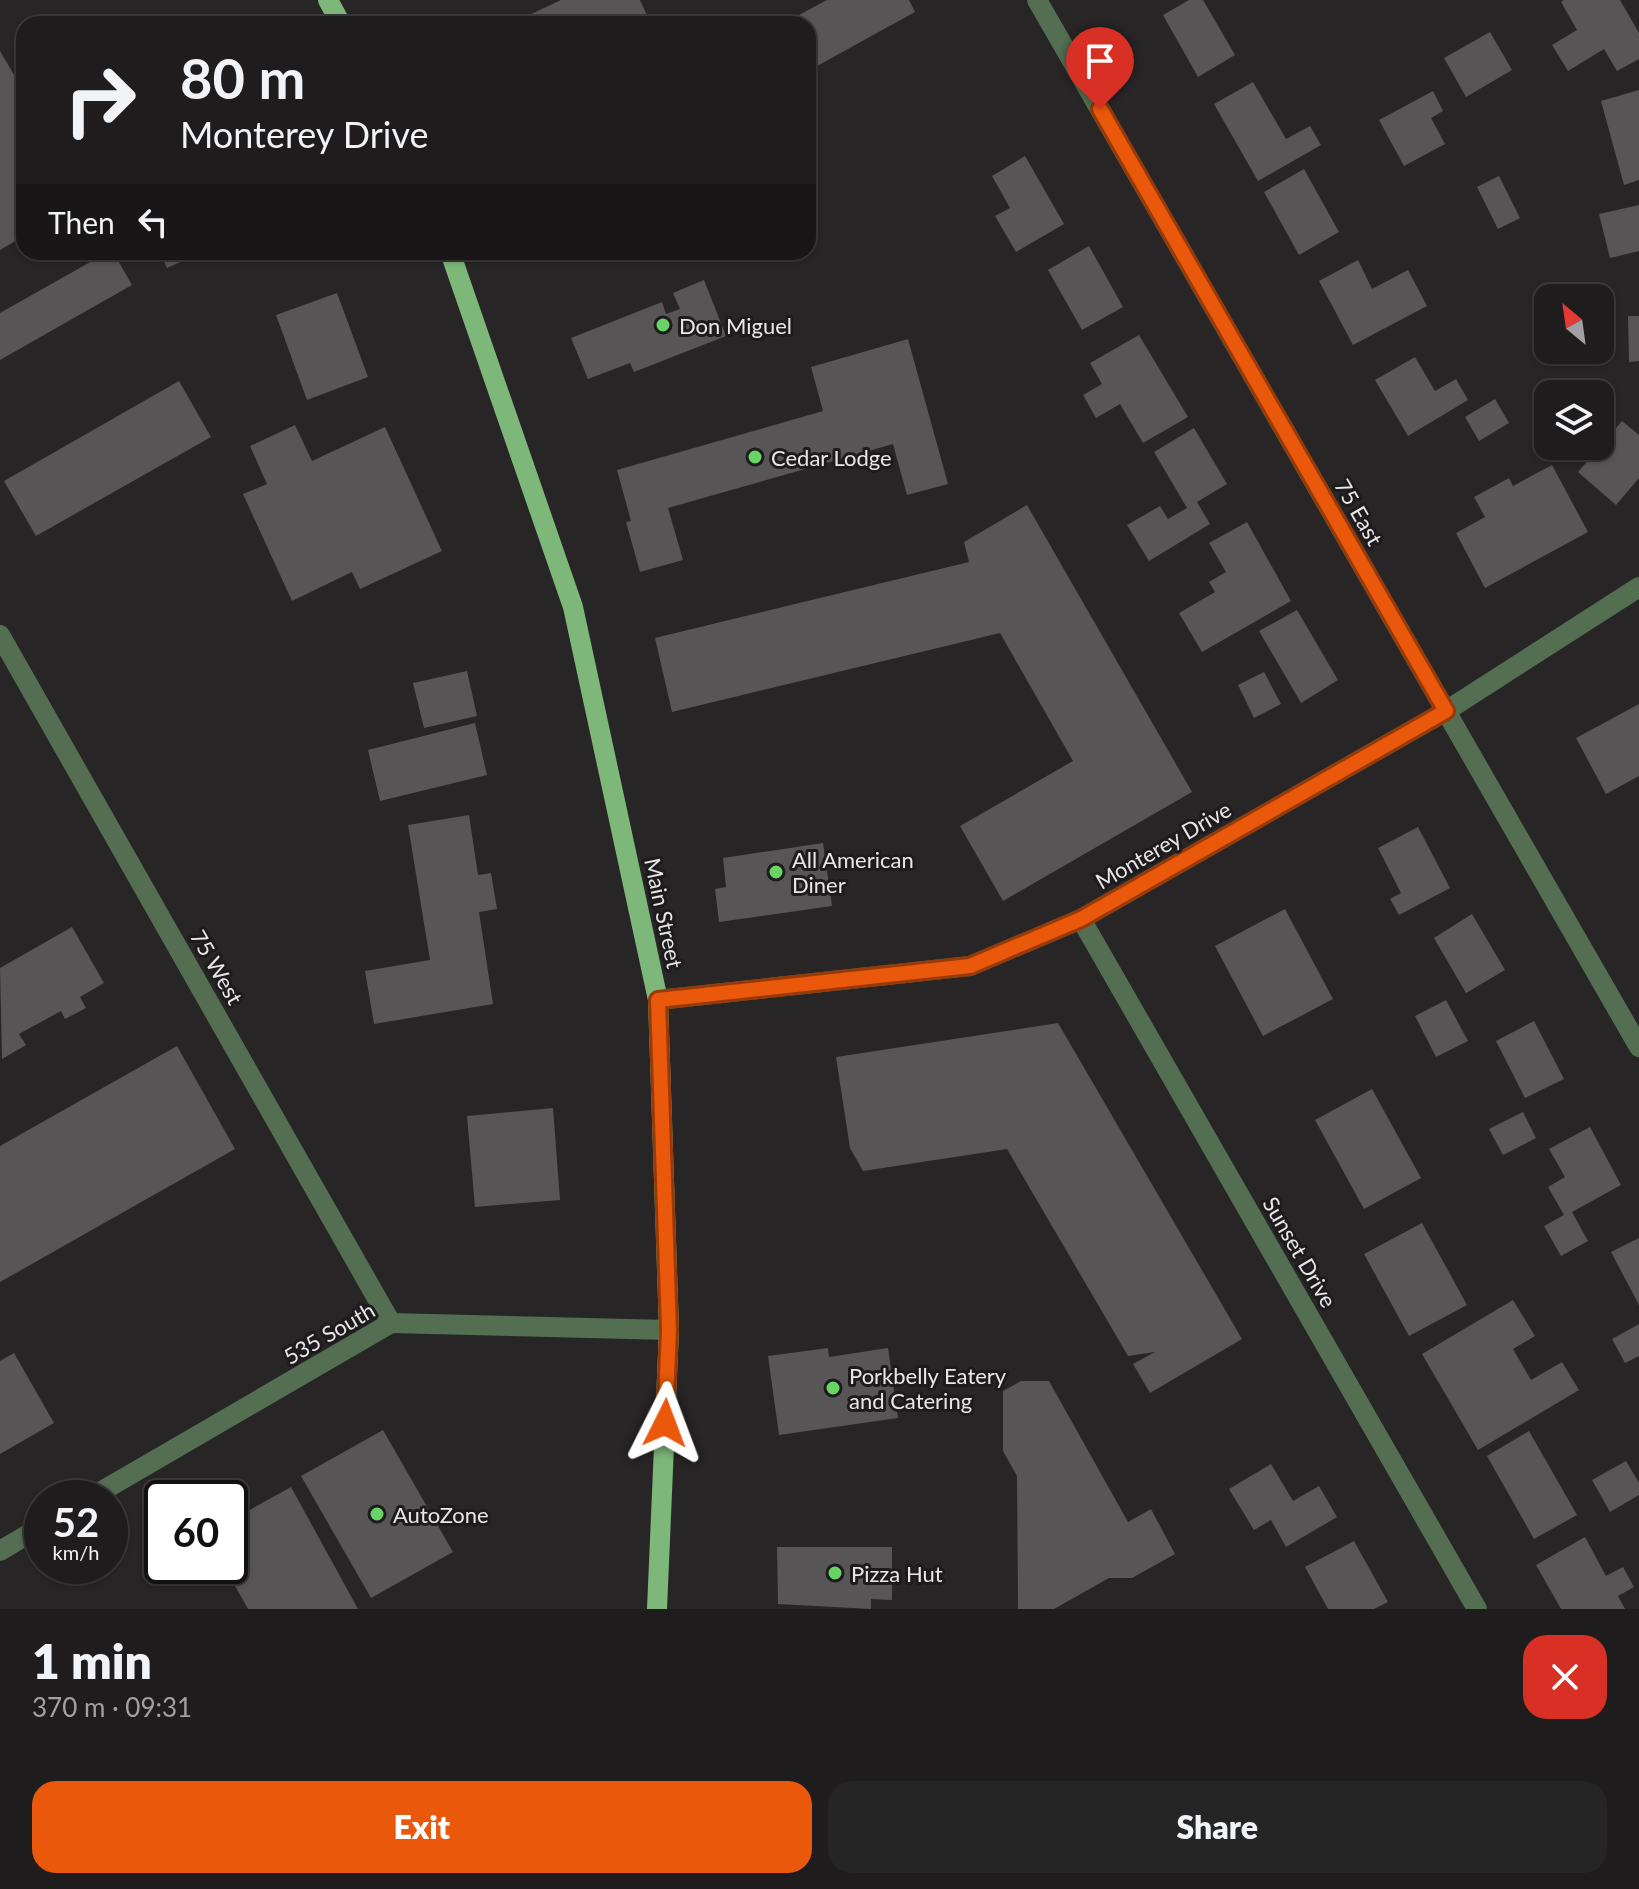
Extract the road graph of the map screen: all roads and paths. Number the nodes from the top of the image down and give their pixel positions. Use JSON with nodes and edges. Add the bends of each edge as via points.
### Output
{"nodes":[{"id":1,"x":1037,"y":0,"type":"edge"},
{"id":2,"x":453,"y":260,"type":"edge"},
{"id":3,"x":1639,"y":587,"type":"edge"},
{"id":4,"x":0,"y":635,"type":"edge"},
{"id":5,"x":1446,"y":711,"type":"junction"},
{"id":6,"x":1081,"y":919,"type":"junction"},
{"id":7,"x":658,"y":1000,"type":"junction"},
{"id":8,"x":1639,"y":1047,"type":"edge"},
{"id":9,"x":391,"y":1323,"type":"junction"},
{"id":10,"x":669,"y":1330,"type":"junction"},
{"id":11,"x":121,"y":1480,"type":"edge"},
{"id":12,"x":24,"y":1537,"type":"edge"},
{"id":13,"x":0,"y":1551,"type":"edge"},
{"id":14,"x":657,"y":1609,"type":"edge"},
{"id":15,"x":1477,"y":1609,"type":"edge"}],
"edges":[{"from":1,"to":5,"type":"street","name":"75 East"},
{"from":2,"to":7,"type":"main road","name":"Main Street","via":[[573,607]]},
{"from":3,"to":5,"type":"street","name":"Monterey Drive"},
{"from":4,"to":9,"type":"street","name":"75 West"},
{"from":5,"to":6,"type":"street","name":"Monterey Drive"},
{"from":5,"to":8,"type":"street","name":"75 East"},
{"from":6,"to":7,"type":"street","name":"Monterey Drive","via":[[970,966]]},
{"from":6,"to":15,"type":"street","name":"Sunset Drive"},
{"from":7,"to":10,"type":"main road","name":"Main Street"},
{"from":9,"to":10,"type":"street","name":"535 South"},
{"from":9,"to":11,"type":"street","name":"535 South"},
{"from":10,"to":14,"type":"main road","name":"Main Street"},
{"from":12,"to":13,"type":"street"}]}
